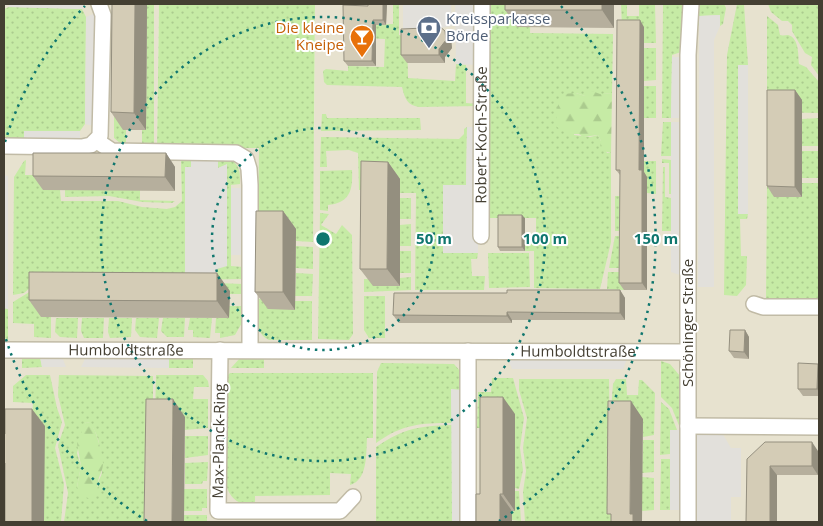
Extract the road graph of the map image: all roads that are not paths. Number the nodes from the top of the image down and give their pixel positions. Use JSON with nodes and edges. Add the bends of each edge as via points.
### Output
{"nodes":[{"id":1,"x":99,"y":4,"type":"edge"},
{"id":2,"x":482,"y":4,"type":"edge"},
{"id":3,"x":691,"y":4,"type":"edge"},
{"id":4,"x":97,"y":141,"type":"junction"},
{"id":5,"x":4,"y":146,"type":"edge"},
{"id":6,"x":481,"y":236,"type":"dead end"},
{"id":7,"x":754,"y":304,"type":"dead end"},
{"id":8,"x":819,"y":307,"type":"edge"},
{"id":9,"x":4,"y":350,"type":"edge"},
{"id":10,"x":220,"y":350,"type":"junction"},
{"id":11,"x":250,"y":350,"type":"junction"},
{"id":12,"x":468,"y":351,"type":"junction"},
{"id":13,"x":688,"y":352,"type":"junction"},
{"id":14,"x":688,"y":426,"type":"junction"},
{"id":15,"x":819,"y":427,"type":"edge"},
{"id":16,"x":354,"y":497,"type":"dead end"},
{"id":17,"x":468,"y":522,"type":"edge"},
{"id":18,"x":688,"y":522,"type":"edge"}],
"edges":[{"from":1,"to":4,"type":"street","via":[[103,15],[102,129]]},
{"from":2,"to":6,"type":"street","name":"Robert-Koch-Straße"},
{"from":3,"to":13,"type":"street","name":"Schöninger Straße","via":[[688,31]]},
{"from":4,"to":5,"type":"street","via":[[82,147]]},
{"from":4,"to":11,"type":"street","via":[[112,152],[236,153],[246,159],[250,185]]},
{"from":7,"to":8,"type":"street","via":[[763,307]]},
{"from":9,"to":10,"type":"street","name":"Humboldtstraße"},
{"from":10,"to":11,"type":"street","name":"Humboldtstraße"},
{"from":10,"to":16,"type":"street","name":"Max-Planck-Ring","via":[[218,511],[340,511]]},
{"from":11,"to":12,"type":"street","name":"Humboldtstraße"},
{"from":12,"to":13,"type":"street","name":"Humboldtstraße"},
{"from":12,"to":17,"type":"street"},
{"from":13,"to":14,"type":"street","name":"Schöninger Straße"},
{"from":14,"to":15,"type":"street"},
{"from":14,"to":18,"type":"street","name":"Schöninger Straße"}]}
